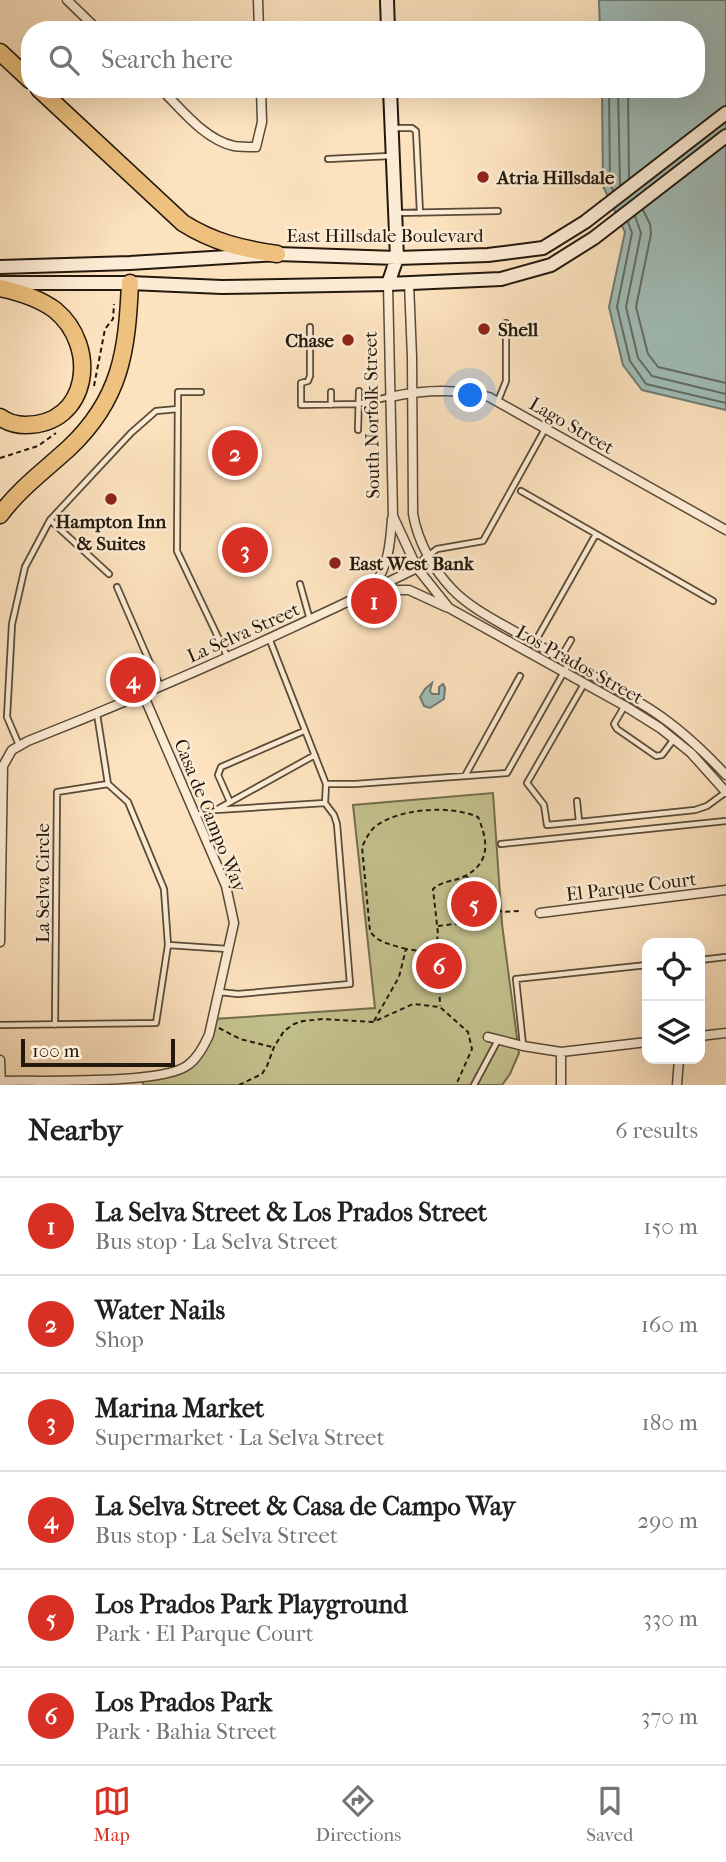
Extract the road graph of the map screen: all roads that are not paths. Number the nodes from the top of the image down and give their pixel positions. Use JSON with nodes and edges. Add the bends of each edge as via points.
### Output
{"nodes":[{"id":1,"x":67,"y":0,"type":"edge"},
{"id":2,"x":258,"y":0,"type":"edge"},
{"id":3,"x":387,"y":0,"type":"edge"},
{"id":4,"x":89,"y":21,"type":"edge"},
{"id":5,"x":259,"y":21,"type":"edge"},
{"id":6,"x":388,"y":21,"type":"edge"},
{"id":7,"x":0,"y":52,"type":"edge"},
{"id":8,"x":21,"y":72,"type":"edge"},
{"id":9,"x":49,"y":98,"type":"edge"},
{"id":10,"x":170,"y":98,"type":"edge"},
{"id":11,"x":261,"y":98,"type":"edge"},
{"id":12,"x":390,"y":98,"type":"edge"},
{"id":13,"x":726,"y":113,"type":"edge"},
{"id":14,"x":392,"y":128,"type":"junction"},
{"id":15,"x":726,"y":136,"type":"edge"},
{"id":16,"x":393,"y":155,"type":"junction"},
{"id":17,"x":328,"y":159,"type":"dead end"},
{"id":18,"x":498,"y":211,"type":"dead end"},
{"id":19,"x":395,"y":213,"type":"junction"},
{"id":20,"x":420,"y":213,"type":"junction"},
{"id":21,"x":277,"y":254,"type":"junction"},
{"id":22,"x":397,"y":258,"type":"junction"},
{"id":23,"x":130,"y":263,"type":"junction"},
{"id":24,"x":0,"y":267,"type":"edge"},
{"id":25,"x":0,"y":283,"type":"edge"},
{"id":26,"x":131,"y":283,"type":"junction"},
{"id":27,"x":409,"y":283,"type":"junction"},
{"id":28,"x":388,"y":284,"type":"junction"},
{"id":29,"x":0,"y":288,"type":"edge"},
{"id":30,"x":506,"y":323,"type":"dead end"},
{"id":31,"x":310,"y":327,"type":"dead end"},
{"id":32,"x":359,"y":391,"type":"dead end"},
{"id":33,"x":201,"y":392,"type":"dead end"},
{"id":34,"x":331,"y":392,"type":"dead end"},
{"id":35,"x":413,"y":392,"type":"junction"},
{"id":36,"x":390,"y":397,"type":"junction"},
{"id":37,"x":498,"y":401,"type":"junction"},
{"id":38,"x":358,"y":404,"type":"junction"},
{"id":39,"x":331,"y":405,"type":"junction"},
{"id":40,"x":178,"y":409,"type":"junction"},
{"id":41,"x":0,"y":417,"type":"edge"},
{"id":42,"x":546,"y":428,"type":"junction"},
{"id":43,"x":358,"y":430,"type":"dead end"},
{"id":44,"x":521,"y":491,"type":"dead end"},
{"id":45,"x":0,"y":515,"type":"edge"},
{"id":46,"x":393,"y":516,"type":"junction"},
{"id":47,"x":50,"y":520,"type":"junction"},
{"id":48,"x":725,"y":526,"type":"edge"},
{"id":49,"x":596,"y":534,"type":"junction"},
{"id":50,"x":428,"y":556,"type":"junction"},
{"id":51,"x":417,"y":568,"type":"junction"},
{"id":52,"x":108,"y":574,"type":"dead end"},
{"id":53,"x":300,"y":584,"type":"dead end"},
{"id":54,"x":117,"y":587,"type":"dead end"},
{"id":55,"x":373,"y":590,"type":"junction"},
{"id":56,"x":713,"y":601,"type":"dead end"},
{"id":57,"x":449,"y":608,"type":"junction"},
{"id":58,"x":310,"y":620,"type":"junction"},
{"id":59,"x":269,"y":638,"type":"junction"},
{"id":60,"x":571,"y":640,"type":"dead end"},
{"id":61,"x":534,"y":643,"type":"junction"},
{"id":62,"x":227,"y":656,"type":"junction"},
{"id":63,"x":560,"y":658,"type":"junction"},
{"id":64,"x":569,"y":663,"type":"junction"},
{"id":65,"x":564,"y":673,"type":"junction"},
{"id":66,"x":120,"y":675,"type":"dead end"},
{"id":67,"x":520,"y":676,"type":"dead end"},
{"id":68,"x":584,"y":684,"type":"junction"},
{"id":69,"x":160,"y":686,"type":"junction"},
{"id":70,"x":143,"y":694,"type":"junction"},
{"id":71,"x":131,"y":699,"type":"junction"},
{"id":72,"x":625,"y":706,"type":"junction"},
{"id":73,"x":97,"y":713,"type":"junction"},
{"id":74,"x":304,"y":732,"type":"junction"},
{"id":75,"x":674,"y":739,"type":"junction"},
{"id":76,"x":19,"y":746,"type":"junction"},
{"id":77,"x":315,"y":755,"type":"junction"},
{"id":78,"x":726,"y":775,"type":"edge"},
{"id":79,"x":465,"y":776,"type":"junction"},
{"id":80,"x":108,"y":784,"type":"junction"},
{"id":81,"x":326,"y":784,"type":"junction"},
{"id":82,"x":726,"y":792,"type":"edge"},
{"id":83,"x":577,"y":801,"type":"dead end"},
{"id":84,"x":230,"y":802,"type":"junction"},
{"id":85,"x":325,"y":803,"type":"junction"},
{"id":86,"x":216,"y":810,"type":"junction"},
{"id":87,"x":196,"y":816,"type":"junction"},
{"id":88,"x":726,"y":821,"type":"edge"},
{"id":89,"x":579,"y":822,"type":"junction"},
{"id":90,"x":501,"y":844,"type":"dead end"},
{"id":91,"x":726,"y":890,"type":"edge"},
{"id":92,"x":540,"y":913,"type":"dead end"},
{"id":93,"x":0,"y":942,"type":"edge"},
{"id":94,"x":168,"y":945,"type":"junction"},
{"id":95,"x":229,"y":949,"type":"junction"},
{"id":96,"x":726,"y":957,"type":"edge"},
{"id":97,"x":705,"y":959,"type":"edge"},
{"id":98,"x":642,"y":966,"type":"edge"},
{"id":99,"x":219,"y":992,"type":"junction"},
{"id":100,"x":0,"y":1025,"type":"edge"},
{"id":101,"x":55,"y":1025,"type":"junction"},
{"id":102,"x":726,"y":1033,"type":"edge"},
{"id":103,"x":705,"y":1035,"type":"edge"},
{"id":104,"x":488,"y":1037,"type":"dead end"},
{"id":105,"x":499,"y":1039,"type":"junction"},
{"id":106,"x":642,"y":1043,"type":"edge"},
{"id":107,"x":523,"y":1046,"type":"junction"},
{"id":108,"x":561,"y":1052,"type":"junction"},
{"id":109,"x":0,"y":1060,"type":"edge"},
{"id":110,"x":679,"y":1064,"type":"edge"},
{"id":111,"x":145,"y":1081,"type":"edge"},
{"id":112,"x":1,"y":1083,"type":"edge"},
{"id":113,"x":474,"y":1085,"type":"edge"},
{"id":114,"x":561,"y":1085,"type":"edge"},
{"id":115,"x":677,"y":1085,"type":"edge"}],
"edges":[{"from":1,"to":4,"type":"street"},
{"from":2,"to":5,"type":"street"},
{"from":3,"to":6,"type":"main road"},
{"from":7,"to":8,"type":"highway"},
{"from":9,"to":21,"type":"highway","via":[[183,223],[222,243]]},
{"from":10,"to":11,"type":"street","via":[[218,139],[233,146],[256,147]]},
{"from":12,"to":14,"type":"main road","name":"South Norfolk Street"},
{"from":13,"to":22,"type":"main road","name":"East Hillsdale Boulevard","via":[[585,222],[542,248]]},
{"from":14,"to":16,"type":"main road","name":"South Norfolk Street"},
{"from":14,"to":20,"type":"lane","via":[[416,131]]},
{"from":15,"to":27,"type":"main road","via":[[594,239],[551,265],[501,279]]},
{"from":16,"to":17,"type":"lane"},
{"from":16,"to":19,"type":"main road","name":"South Norfolk Street"},
{"from":18,"to":20,"type":"lane"},
{"from":19,"to":20,"type":"lane"},
{"from":19,"to":22,"type":"main road","name":"South Norfolk Street"},
{"from":21,"to":22,"type":"main road","name":"East Hillsdale Boulevard"},
{"from":21,"to":23,"type":"main road","name":"East Hillsdale Boulevard"},
{"from":22,"to":27,"type":"main road","name":"South Norfolk Street"},
{"from":22,"to":28,"type":"main road","name":"South Norfolk Street"},
{"from":23,"to":24,"type":"main road","name":"East Hillsdale Boulevard"},
{"from":23,"to":26,"type":"main road"},
{"from":25,"to":26,"type":"main road"},
{"from":26,"to":28,"type":"main road","via":[[222,287]]},
{"from":26,"to":45,"type":"highway","via":[[126,342],[109,398],[82,434]]},
{"from":27,"to":28,"type":"main road"},
{"from":27,"to":35,"type":"street","name":"South Norfolk Street"},
{"from":28,"to":36,"type":"street","name":"South Norfolk Street"},
{"from":29,"to":41,"type":"highway","via":[[55,310],[78,340],[83,367],[77,394],[61,414],[34,425]]},
{"from":30,"to":37,"type":"lane","via":[[506,381]]},
{"from":31,"to":39,"type":"lane","via":[[310,376],[301,383],[301,405]]},
{"from":32,"to":38,"type":"lane"},
{"from":33,"to":40,"type":"lane","via":[[178,392]]},
{"from":34,"to":39,"type":"lane"},
{"from":35,"to":36,"type":"street","name":"Lago Street"},
{"from":35,"to":37,"type":"street","name":"Lago Street","via":[[458,391]]},
{"from":35,"to":50,"type":"street","name":"South Norfolk Street","via":[[413,514]]},
{"from":36,"to":38,"type":"lane"},
{"from":36,"to":46,"type":"street","name":"South Norfolk Street"},
{"from":37,"to":42,"type":"street","name":"Lago Street"},
{"from":38,"to":39,"type":"lane"},
{"from":38,"to":43,"type":"lane"},
{"from":40,"to":47,"type":"lane","via":[[156,411]]},
{"from":40,"to":62,"type":"lane","via":[[177,551]]},
{"from":42,"to":48,"type":"street","name":"Lago Street"},
{"from":42,"to":50,"type":"lane","via":[[483,541],[437,549]]},
{"from":44,"to":49,"type":"lane"},
{"from":46,"to":51,"type":"street","name":"South Norfolk Street"},
{"from":46,"to":55,"type":"street","via":[[390,553]]},
{"from":47,"to":52,"type":"lane"},
{"from":47,"to":76,"type":"lane","via":[[25,567],[12,624],[7,716]]},
{"from":49,"to":56,"type":"lane"},
{"from":49,"to":61,"type":"lane"},
{"from":50,"to":51,"type":"street","name":"La Selva Street"},
{"from":50,"to":61,"type":"street","name":"Los Prados Street","via":[[451,589]]},
{"from":51,"to":55,"type":"street","name":"La Selva Street"},
{"from":51,"to":57,"type":"street","name":"Los Prados Street"},
{"from":53,"to":58,"type":"lane"},
{"from":54,"to":69,"type":"lane"},
{"from":55,"to":57,"type":"street","via":[[409,590]]},
{"from":55,"to":58,"type":"street","name":"La Selva Street"},
{"from":57,"to":65,"type":"street","name":"Los Prados Street"},
{"from":58,"to":59,"type":"street","name":"La Selva Street"},
{"from":59,"to":62,"type":"street","name":"La Selva Street"},
{"from":59,"to":74,"type":"lane"},
{"from":60,"to":63,"type":"lane"},
{"from":61,"to":63,"type":"street","name":"Los Prados Street"},
{"from":62,"to":69,"type":"street","name":"La Selva Street"},
{"from":63,"to":64,"type":"street","name":"Los Prados Street"},
{"from":64,"to":65,"type":"lane"},
{"from":64,"to":78,"type":"street","name":"Los Prados Street","via":[[672,724]]},
{"from":65,"to":68,"type":"street","name":"Los Prados Street"},
{"from":65,"to":79,"type":"lane","via":[[507,773]]},
{"from":66,"to":71,"type":"lane"},
{"from":67,"to":79,"type":"lane"},
{"from":68,"to":72,"type":"street","name":"Los Prados Street"},
{"from":68,"to":89,"type":"lane","via":[[527,783],[544,805],[547,825]]},
{"from":69,"to":70,"type":"street","name":"La Selva Street"},
{"from":70,"to":71,"type":"street","name":"La Selva Street"},
{"from":70,"to":87,"type":"street","name":"Casa de Campo Way"},
{"from":71,"to":73,"type":"street","name":"La Selva Street"},
{"from":72,"to":75,"type":"street","name":"Los Prados Street"},
{"from":72,"to":75,"type":"lane","via":[[614,724],[617,729],[656,756]]},
{"from":73,"to":76,"type":"street","name":"La Selva Street"},
{"from":73,"to":80,"type":"lane"},
{"from":74,"to":77,"type":"lane"},
{"from":74,"to":84,"type":"lane","via":[[221,767],[218,775]]},
{"from":75,"to":82,"type":"street","name":"Los Prados Street"},
{"from":76,"to":93,"type":"street","via":[[3,766]]},
{"from":77,"to":81,"type":"lane"},
{"from":77,"to":84,"type":"lane"},
{"from":79,"to":81,"type":"lane"},
{"from":80,"to":94,"type":"lane","via":[[128,802],[163,890]]},
{"from":80,"to":101,"type":"lane","name":"La Selva Circle","via":[[57,792]]},
{"from":81,"to":85,"type":"lane"},
{"from":82,"to":89,"type":"lane","via":[[695,810]]},
{"from":83,"to":89,"type":"lane"},
{"from":84,"to":86,"type":"lane"},
{"from":85,"to":86,"type":"lane"},
{"from":85,"to":99,"type":"lane","via":[[337,824],[349,984]]},
{"from":86,"to":87,"type":"lane"},
{"from":87,"to":95,"type":"street","name":"Casa de Campo Way","via":[[226,886],[234,923]]},
{"from":88,"to":90,"type":"lane"},
{"from":91,"to":92,"type":"street","name":"El Parque Court"},
{"from":94,"to":95,"type":"lane"},
{"from":94,"to":101,"type":"lane","via":[[156,1023]]},
{"from":95,"to":99,"type":"street","name":"Casa de Campo Way"},
{"from":96,"to":97,"type":"lane"},
{"from":98,"to":107,"type":"lane","via":[[516,979]]},
{"from":99,"to":111,"type":"street","name":"Casa de Campo Way","via":[[202,1050],[187,1066]]},
{"from":100,"to":101,"type":"lane"},
{"from":102,"to":103,"type":"street"},
{"from":104,"to":105,"type":"street"},
{"from":105,"to":107,"type":"street"},
{"from":105,"to":113,"type":"lane"},
{"from":106,"to":108,"type":"street"},
{"from":107,"to":108,"type":"street"},
{"from":108,"to":114,"type":"street"},
{"from":109,"to":112,"type":"street"},
{"from":110,"to":115,"type":"street"},
{"from":111,"to":112,"type":"street","name":"Casa de Campo Way"}]}
